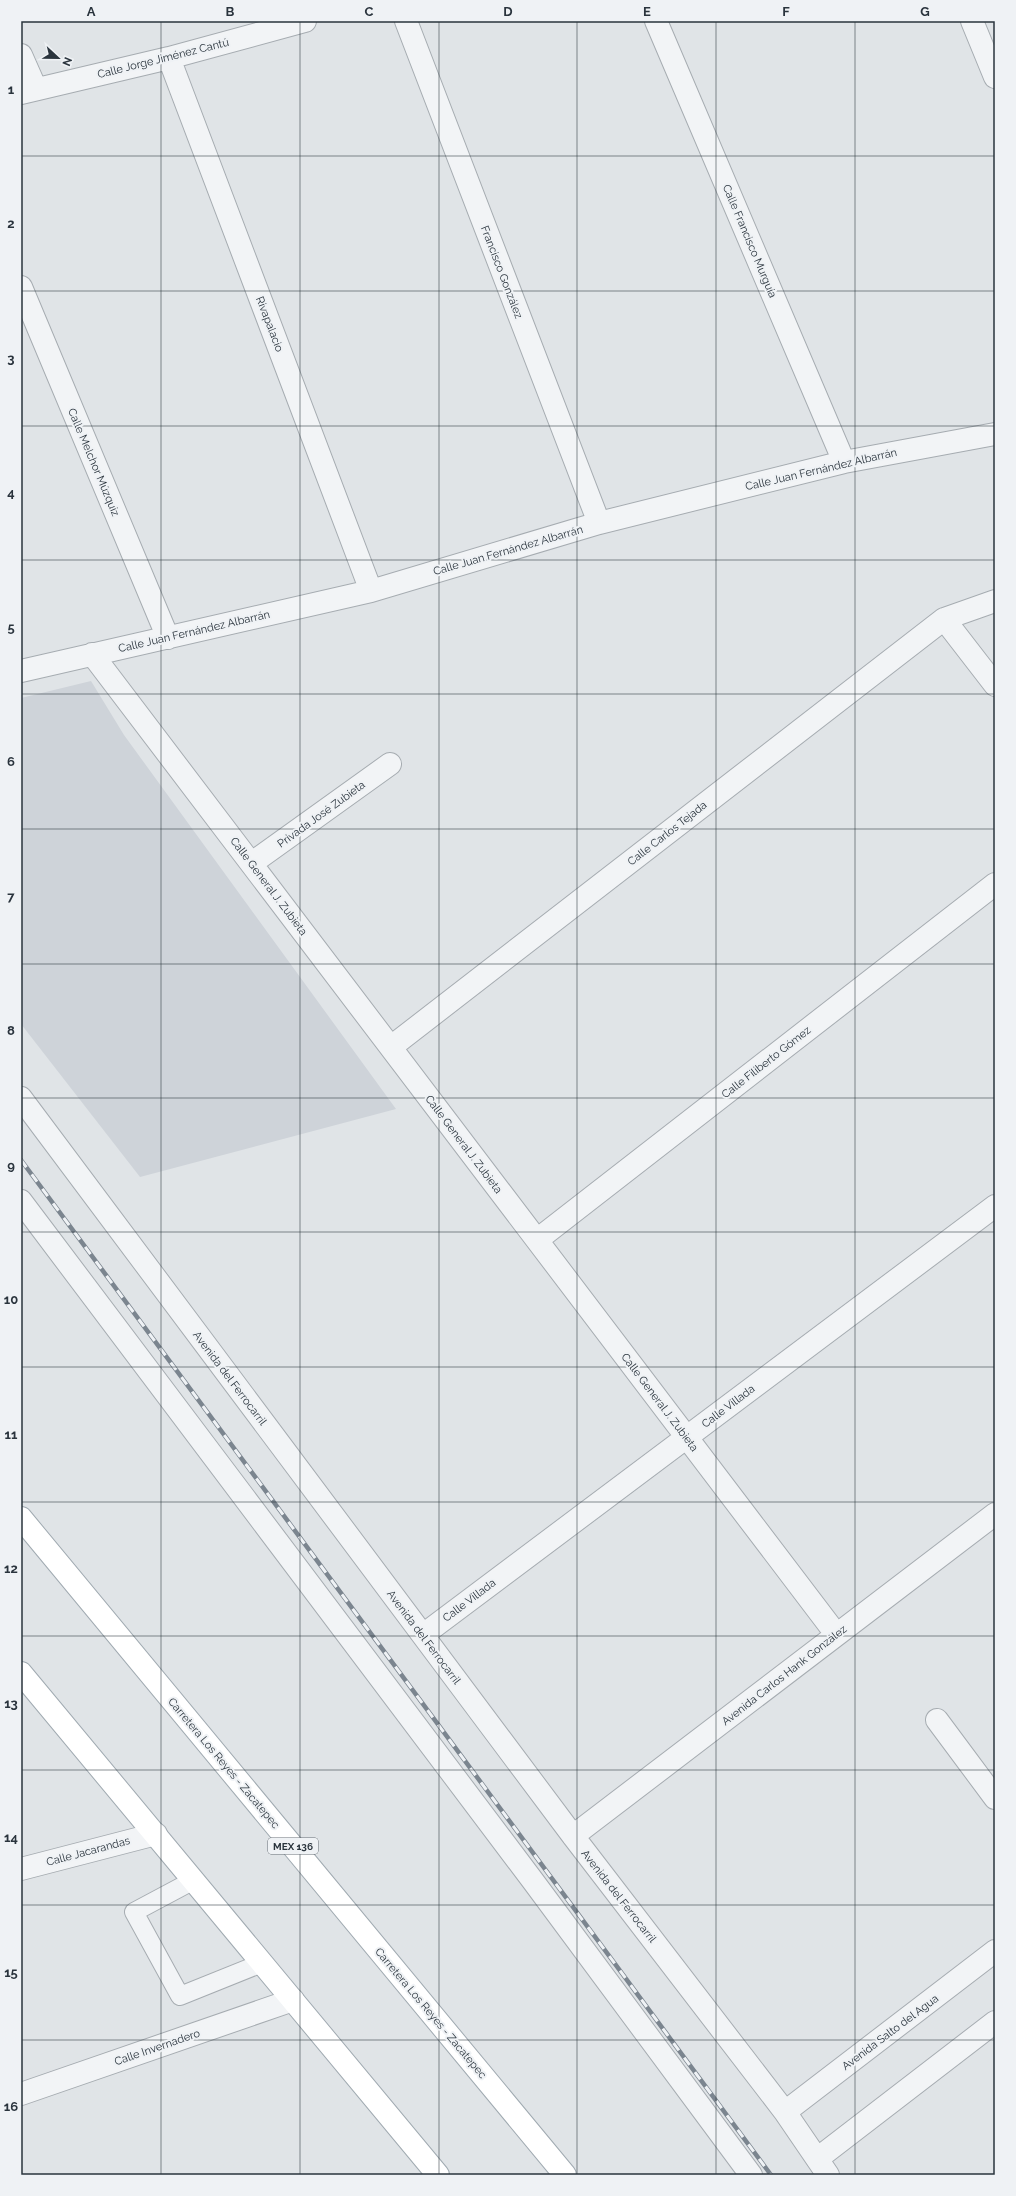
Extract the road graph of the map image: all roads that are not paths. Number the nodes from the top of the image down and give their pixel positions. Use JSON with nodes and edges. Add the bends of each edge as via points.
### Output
{"nodes":[{"id":1,"x":305,"y":21,"type":"edge"},
{"id":2,"x":406,"y":21,"type":"edge"},
{"id":3,"x":656,"y":21,"type":"edge"},
{"id":4,"x":972,"y":21,"type":"edge"},
{"id":5,"x":258,"y":27,"type":"edge"},
{"id":6,"x":21,"y":55,"type":"edge"},
{"id":7,"x":169,"y":58,"type":"junction"},
{"id":8,"x":995,"y":77,"type":"edge"},
{"id":9,"x":29,"y":91,"type":"edge"},
{"id":10,"x":21,"y":287,"type":"edge"},
{"id":11,"x":995,"y":434,"type":"edge"},
{"id":12,"x":844,"y":462,"type":"junction"},
{"id":13,"x":599,"y":523,"type":"junction"},
{"id":14,"x":371,"y":591,"type":"junction"},
{"id":15,"x":995,"y":601,"type":"edge"},
{"id":16,"x":944,"y":619,"type":"junction"},
{"id":17,"x":168,"y":638,"type":"junction"},
{"id":18,"x":92,"y":654,"type":"junction"},
{"id":19,"x":21,"y":671,"type":"edge"},
{"id":20,"x":995,"y":685,"type":"edge"},
{"id":21,"x":390,"y":764,"type":"dead end"},
{"id":22,"x":252,"y":863,"type":"junction"},
{"id":23,"x":995,"y":884,"type":"edge"},
{"id":24,"x":391,"y":1047,"type":"junction"},
{"id":25,"x":21,"y":1098,"type":"edge"},
{"id":26,"x":21,"y":1201,"type":"edge"},
{"id":27,"x":995,"y":1206,"type":"edge"},
{"id":28,"x":538,"y":1240,"type":"junction"},
{"id":29,"x":686,"y":1437,"type":"junction"},
{"id":30,"x":995,"y":1514,"type":"edge"},
{"id":31,"x":21,"y":1518,"type":"edge"},
{"id":32,"x":836,"y":1634,"type":"junction"},
{"id":33,"x":423,"y":1635,"type":"junction"},
{"id":34,"x":21,"y":1673,"type":"edge"},
{"id":35,"x":937,"y":1720,"type":"dead end"},
{"id":36,"x":995,"y":1798,"type":"edge"},
{"id":37,"x":156,"y":1834,"type":"junction"},
{"id":38,"x":573,"y":1836,"type":"junction"},
{"id":39,"x":21,"y":1869,"type":"edge"},
{"id":40,"x":194,"y":1880,"type":"junction"},
{"id":41,"x":995,"y":1951,"type":"edge"},
{"id":42,"x":262,"y":1963,"type":"junction"},
{"id":43,"x":294,"y":2000,"type":"junction"},
{"id":44,"x":995,"y":2022,"type":"edge"},
{"id":45,"x":21,"y":2094,"type":"edge"},
{"id":46,"x":785,"y":2112,"type":"junction"},
{"id":47,"x":822,"y":2167,"type":"edge"},
{"id":48,"x":438,"y":2175,"type":"edge"},
{"id":49,"x":565,"y":2175,"type":"edge"},
{"id":50,"x":751,"y":2175,"type":"edge"}],
"edges":[{"from":1,"to":5,"type":"street","name":"Calle Jorge Jiménez Cantú"},
{"from":2,"to":13,"type":"street","name":"Francisco González"},
{"from":3,"to":12,"type":"street","name":"Calle Francisco Murguía"},
{"from":4,"to":8,"type":"street"},
{"from":5,"to":7,"type":"street","name":"Calle Jorge Jiménez Cantú"},
{"from":6,"to":9,"type":"street"},
{"from":7,"to":9,"type":"street","name":"Calle Jorge Jiménez Cantú"},
{"from":7,"to":14,"type":"street","name":"Rivapalacio"},
{"from":10,"to":17,"type":"street","name":"Calle Melchor Múzquiz"},
{"from":11,"to":12,"type":"street","name":"Calle Juan Fernández Albarrán"},
{"from":12,"to":13,"type":"street","name":"Calle Juan Fernández Albarrán"},
{"from":13,"to":14,"type":"street","name":"Calle Juan Fernández Albarrán"},
{"from":14,"to":17,"type":"street","name":"Calle Juan Fernández Albarrán"},
{"from":15,"to":16,"type":"street","name":"Calle Carlos Tejada"},
{"from":16,"to":20,"type":"street"},
{"from":16,"to":24,"type":"street","name":"Calle Carlos Tejada"},
{"from":17,"to":18,"type":"street","name":"Calle Juan Fernández Albarrán"},
{"from":18,"to":19,"type":"street","name":"Calle Juan Fernández Albarrán"},
{"from":18,"to":22,"type":"street","name":"Calle General J. Zubieta"},
{"from":21,"to":22,"type":"street","name":"Privada José Zubieta"},
{"from":22,"to":24,"type":"street","name":"Calle General J. Zubieta"},
{"from":23,"to":28,"type":"street","name":"Calle Filiberto Gómez"},
{"from":24,"to":28,"type":"street","name":"Calle General J. Zubieta"},
{"from":25,"to":33,"type":"street","name":"Avenida del Ferrocarril"},
{"from":26,"to":50,"type":"street"},
{"from":27,"to":29,"type":"street","name":"Calle Villada"},
{"from":28,"to":29,"type":"street","name":"Calle General J. Zubieta"},
{"from":29,"to":32,"type":"street","name":"Calle General J. Zubieta"},
{"from":29,"to":33,"type":"street","name":"Calle Villada"},
{"from":30,"to":32,"type":"street","name":"Avenida Carlos Hank González"},
{"from":31,"to":49,"type":"main road","name":"Carretera Los Reyes - Zacatepec","number":"MEX 136"},
{"from":32,"to":38,"type":"street","name":"Avenida Carlos Hank González"},
{"from":33,"to":38,"type":"street","name":"Avenida del Ferrocarril"},
{"from":34,"to":37,"type":"main road"},
{"from":35,"to":36,"type":"street"},
{"from":37,"to":39,"type":"street","name":"Calle Jacarandas"},
{"from":37,"to":40,"type":"main road"},
{"from":38,"to":46,"type":"street","name":"Avenida del Ferrocarril"},
{"from":40,"to":42,"type":"main road"},
{"from":40,"to":42,"type":"lane","via":[[134,1912],[180,1996]]},
{"from":41,"to":46,"type":"street","name":"Avenida Salto del Agua"},
{"from":42,"to":43,"type":"main road"},
{"from":43,"to":45,"type":"street","name":"Calle Invernadero"},
{"from":43,"to":48,"type":"main road"},
{"from":44,"to":47,"type":"street"},
{"from":46,"to":47,"type":"street","name":"Avenida del Ferrocarril"}]}
